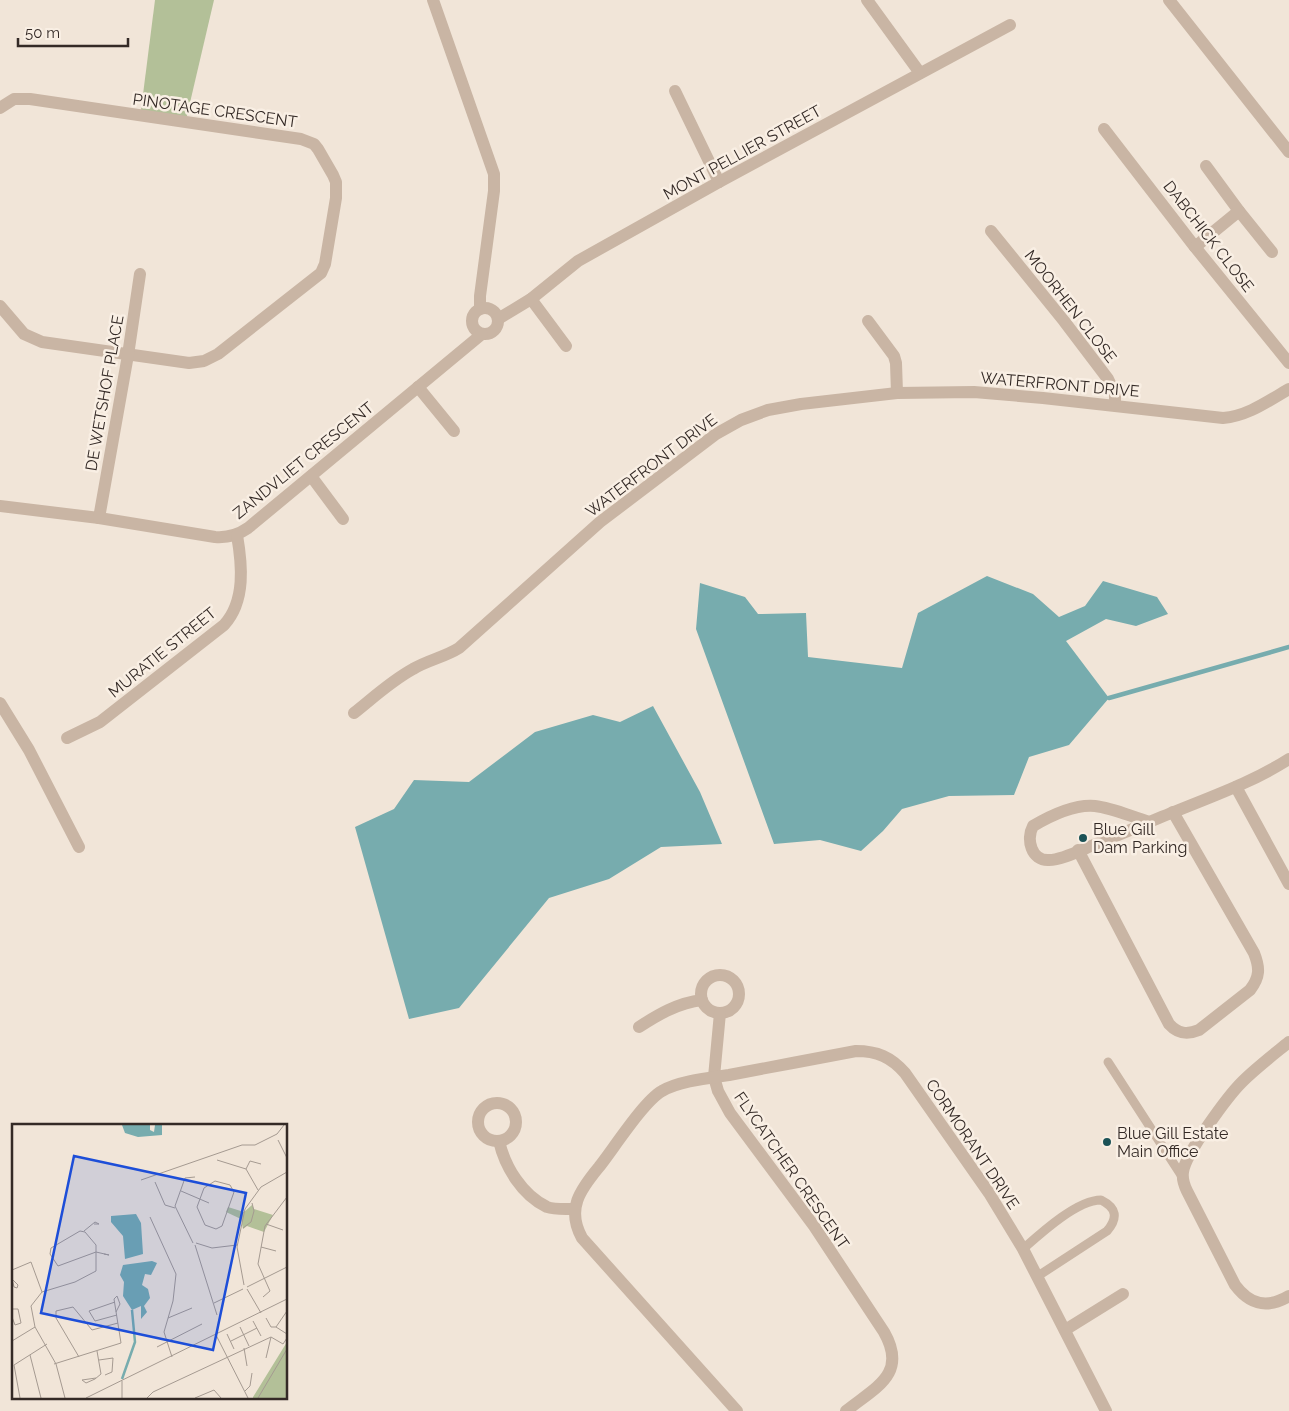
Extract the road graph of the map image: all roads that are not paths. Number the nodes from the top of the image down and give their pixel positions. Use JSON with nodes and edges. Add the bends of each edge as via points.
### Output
{"nodes":[{"id":1,"x":433,"y":0,"type":"edge"},
{"id":2,"x":867,"y":0,"type":"edge"},
{"id":3,"x":1169,"y":0,"type":"edge"},
{"id":4,"x":1010,"y":25,"type":"dead end"},
{"id":5,"x":920,"y":73,"type":"junction"},
{"id":6,"x":675,"y":91,"type":"dead end"},
{"id":7,"x":0,"y":108,"type":"edge"},
{"id":8,"x":1104,"y":129,"type":"dead end"},
{"id":9,"x":1289,"y":152,"type":"edge"},
{"id":10,"x":1206,"y":166,"type":"dead end"},
{"id":11,"x":719,"y":182,"type":"junction"},
{"id":12,"x":1239,"y":211,"type":"junction"},
{"id":13,"x":991,"y":231,"type":"dead end"},
{"id":14,"x":1195,"y":247,"type":"junction"},
{"id":15,"x":1272,"y":252,"type":"dead end"},
{"id":16,"x":140,"y":274,"type":"dead end"},
{"id":17,"x":531,"y":299,"type":"junction"},
{"id":18,"x":0,"y":306,"type":"edge"},
{"id":19,"x":480,"y":309,"type":"junction"},
{"id":20,"x":498,"y":319,"type":"junction"},
{"id":21,"x":868,"y":321,"type":"dead end"},
{"id":22,"x":482,"y":334,"type":"junction"},
{"id":23,"x":566,"y":346,"type":"dead end"},
{"id":24,"x":128,"y":355,"type":"junction"},
{"id":25,"x":1289,"y":363,"type":"edge"},
{"id":26,"x":418,"y":387,"type":"junction"},
{"id":27,"x":1289,"y":389,"type":"edge"},
{"id":28,"x":896,"y":393,"type":"junction"},
{"id":29,"x":1116,"y":405,"type":"junction"},
{"id":30,"x":454,"y":431,"type":"dead end"},
{"id":31,"x":311,"y":476,"type":"junction"},
{"id":32,"x":0,"y":506,"type":"edge"},
{"id":33,"x":99,"y":518,"type":"junction"},
{"id":34,"x":343,"y":519,"type":"dead end"},
{"id":35,"x":237,"y":535,"type":"junction"},
{"id":36,"x":0,"y":703,"type":"edge"},
{"id":37,"x":354,"y":713,"type":"dead end"},
{"id":38,"x":67,"y":738,"type":"dead end"},
{"id":39,"x":1289,"y":759,"type":"edge"},
{"id":40,"x":1283,"y":765,"type":"edge"},
{"id":41,"x":1236,"y":787,"type":"junction"},
{"id":42,"x":1172,"y":812,"type":"junction"},
{"id":43,"x":1150,"y":822,"type":"junction"},
{"id":44,"x":79,"y":847,"type":"dead end"},
{"id":45,"x":1078,"y":850,"type":"junction"},
{"id":46,"x":1289,"y":884,"type":"edge"},
{"id":47,"x":702,"y":1000,"type":"junction"},
{"id":48,"x":720,"y":1013,"type":"junction"},
{"id":49,"x":639,"y":1027,"type":"dead end"},
{"id":50,"x":1289,"y":1042,"type":"edge"},
{"id":51,"x":1108,"y":1062,"type":"dead end"},
{"id":52,"x":714,"y":1077,"type":"junction"},
{"id":53,"x":499,"y":1141,"type":"dead end"},
{"id":54,"x":1183,"y":1178,"type":"junction"},
{"id":55,"x":574,"y":1209,"type":"junction"},
{"id":56,"x":1023,"y":1249,"type":"junction"},
{"id":57,"x":1038,"y":1276,"type":"junction"},
{"id":58,"x":1123,"y":1294,"type":"dead end"},
{"id":59,"x":1289,"y":1296,"type":"edge"},
{"id":60,"x":1065,"y":1330,"type":"junction"},
{"id":61,"x":737,"y":1411,"type":"edge"},
{"id":62,"x":846,"y":1411,"type":"edge"},
{"id":63,"x":1106,"y":1411,"type":"edge"}],
"edges":[{"from":1,"to":19,"type":"street","via":[[494,174]]},
{"from":2,"to":5,"type":"street"},
{"from":3,"to":9,"type":"street"},
{"from":4,"to":5,"type":"street","name":"MONT PELLIER STREET"},
{"from":5,"to":11,"type":"street","name":"MONT PELLIER STREET"},
{"from":6,"to":11,"type":"street"},
{"from":7,"to":24,"type":"street","name":"PINOTAGE CRESCENT","via":[[14,99],[30,99],[301,139],[314,144],[333,175],[336,198],[325,264],[318,276],[218,354],[204,361],[189,363]]},
{"from":8,"to":14,"type":"street","name":"DABCHICK CLOSE"},
{"from":10,"to":12,"type":"street"},
{"from":11,"to":17,"type":"street","name":"MONT PELLIER STREET","via":[[578,261]]},
{"from":12,"to":14,"type":"street"},
{"from":12,"to":15,"type":"street"},
{"from":13,"to":29,"type":"street","name":"MOORHEN CLOSE","via":[[1108,379]]},
{"from":14,"to":25,"type":"street","name":"DABCHICK CLOSE"},
{"from":16,"to":24,"type":"street","name":"DE WETSHOF PLACE"},
{"from":17,"to":20,"type":"street","name":"MONT PELLIER STREET"},
{"from":17,"to":23,"type":"street"},
{"from":18,"to":24,"type":"street","name":"PINOTAGE CRESCENT","via":[[24,334],[35,340]]},
{"from":19,"to":20,"type":"street","via":[[492,310]]},
{"from":19,"to":22,"type":"street","via":[[472,322],[477,332]]},
{"from":20,"to":22,"type":"street","via":[[494,332]]},
{"from":21,"to":28,"type":"street","via":[[894,356]]},
{"from":22,"to":26,"type":"street","name":"ZANDVLIET CRESCENT"},
{"from":24,"to":33,"type":"street","name":"DE WETSHOF PLACE"},
{"from":26,"to":30,"type":"street"},
{"from":26,"to":31,"type":"street","name":"ZANDVLIET CRESCENT"},
{"from":27,"to":29,"type":"street","name":"WATERFRONT DRIVE","via":[[1248,412],[1223,418]]},
{"from":28,"to":29,"type":"street","name":"WATERFRONT DRIVE","via":[[974,392]]},
{"from":28,"to":37,"type":"street","name":"WATERFRONT DRIVE","via":[[782,406],[756,414],[716,434],[600,522],[459,648],[397,678]]},
{"from":31,"to":34,"type":"street"},
{"from":31,"to":35,"type":"street","name":"ZANDVLIET CRESCENT"},
{"from":32,"to":33,"type":"street","name":"ZANDVLIET CRESCENT"},
{"from":33,"to":35,"type":"street","name":"ZANDVLIET CRESCENT","via":[[222,538]]},
{"from":35,"to":38,"type":"street","name":"MURATIE STREET","via":[[240,582],[232,617],[100,722]]},
{"from":36,"to":44,"type":"street"},
{"from":39,"to":40,"type":"street"},
{"from":40,"to":41,"type":"street"},
{"from":41,"to":42,"type":"street"},
{"from":41,"to":46,"type":"street"},
{"from":42,"to":43,"type":"street"},
{"from":42,"to":45,"type":"street","via":[[1254,953],[1259,971],[1250,990],[1192,1033],[1179,1032],[1169,1024]]},
{"from":43,"to":45,"type":"street"},
{"from":43,"to":45,"type":"street","via":[[1104,808],[1083,806],[1045,820],[1030,831],[1029,844],[1041,859],[1053,860]]},
{"from":47,"to":48,"type":"street","via":[[706,1007]]},
{"from":47,"to":48,"type":"street","via":[[701,991],[710,978],[719,975],[734,981],[738,989],[735,1005]]},
{"from":47,"to":49,"type":"street","via":[[670,1008]]},
{"from":48,"to":52,"type":"street"},
{"from":50,"to":54,"type":"street","via":[[1232,1092],[1188,1157]]},
{"from":51,"to":54,"type":"lane"},
{"from":52,"to":55,"type":"street","via":[[660,1091],[585,1183]]},
{"from":52,"to":56,"type":"street","name":"CORMORANT DRIVE","via":[[856,1051],[886,1056],[905,1073]]},
{"from":52,"to":62,"type":"street","name":"FLYCATCHER CRESCENT","via":[[730,1113],[814,1226],[892,1346],[894,1363],[890,1372]]},
{"from":53,"to":55,"type":"street","via":[[507,1166],[530,1195],[548,1207]]},
{"from":54,"to":59,"type":"street","via":[[1235,1285],[1244,1296],[1266,1304]]},
{"from":55,"to":61,"type":"street","via":[[582,1238]]},
{"from":56,"to":57,"type":"street","name":"CORMORANT DRIVE"},
{"from":56,"to":57,"type":"lane","via":[[1052,1224],[1088,1202],[1107,1202],[1115,1213],[1107,1231]]},
{"from":57,"to":60,"type":"street","name":"CORMORANT DRIVE"},
{"from":58,"to":60,"type":"street"},
{"from":60,"to":63,"type":"street","name":"CORMORANT DRIVE"}]}
